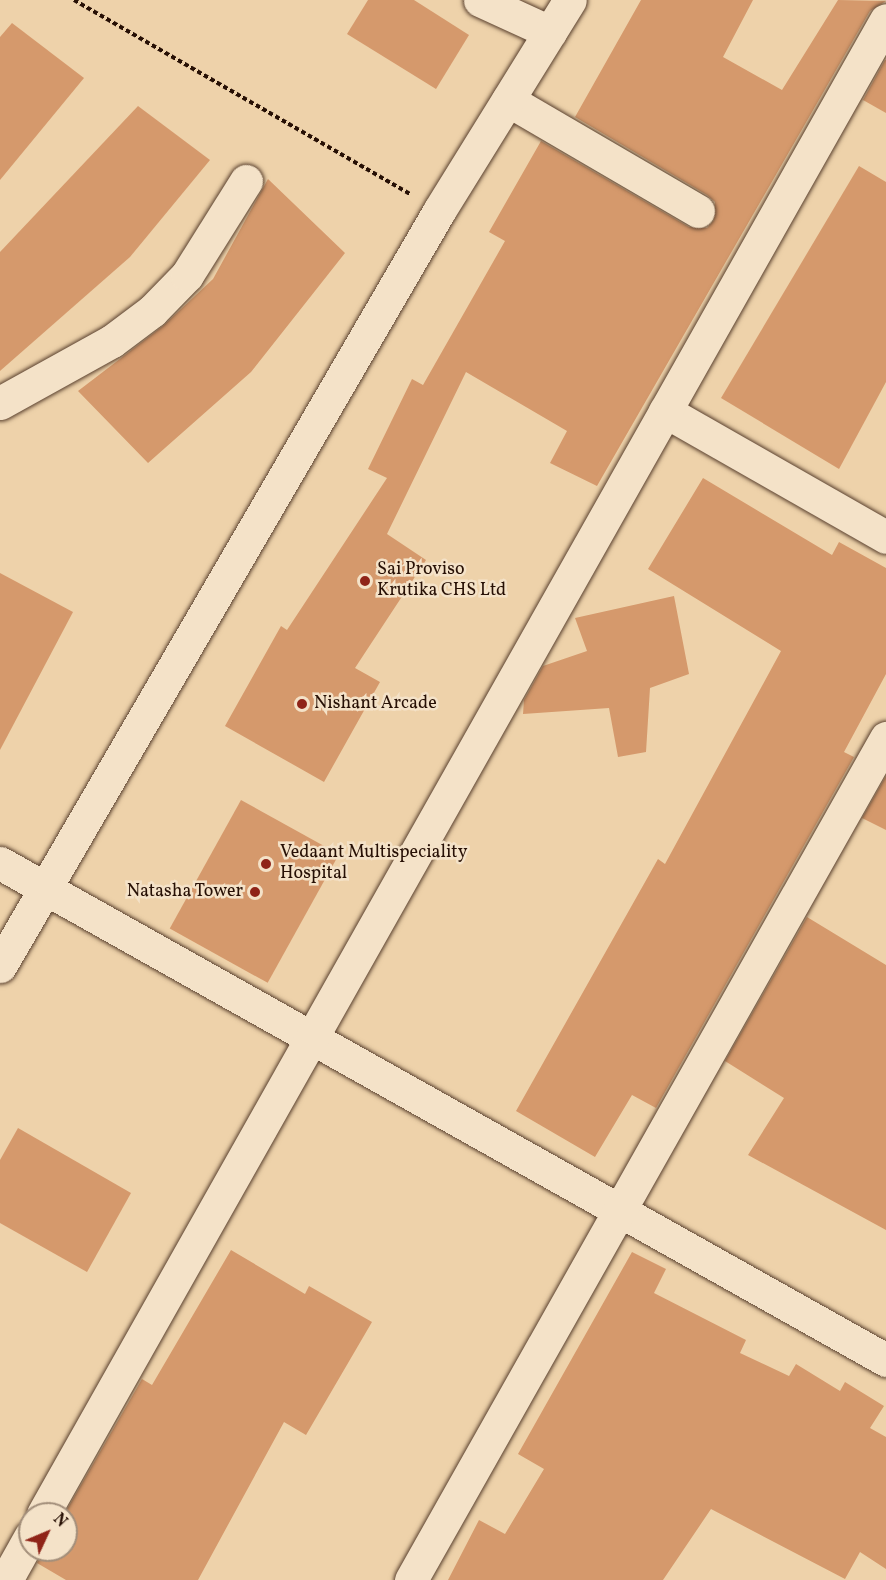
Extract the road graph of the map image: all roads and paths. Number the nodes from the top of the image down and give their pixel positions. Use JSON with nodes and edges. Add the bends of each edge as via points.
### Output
{"nodes":[{"id":1,"x":74,"y":0,"type":"edge"},
{"id":2,"x":480,"y":0,"type":"edge"},
{"id":3,"x":570,"y":0,"type":"edge"},
{"id":4,"x":886,"y":20,"type":"edge"},
{"id":5,"x":550,"y":32,"type":"junction"},
{"id":6,"x":508,"y":100,"type":"junction"},
{"id":7,"x":246,"y":181,"type":"dead end"},
{"id":8,"x":439,"y":211,"type":"junction"},
{"id":9,"x":698,"y":212,"type":"dead end"},
{"id":10,"x":0,"y":403,"type":"edge"},
{"id":11,"x":665,"y":411,"type":"junction"},
{"id":12,"x":886,"y":537,"type":"edge"},
{"id":13,"x":886,"y":738,"type":"edge"},
{"id":14,"x":0,"y":863,"type":"edge"},
{"id":15,"x":45,"y":887,"type":"junction"},
{"id":16,"x":0,"y":966,"type":"edge"},
{"id":17,"x":311,"y":1038,"type":"junction"},
{"id":18,"x":618,"y":1212,"type":"junction"},
{"id":19,"x":886,"y":1360,"type":"edge"},
{"id":20,"x":50,"y":1502,"type":"edge"},
{"id":21,"x":18,"y":1558,"type":"edge"},
{"id":22,"x":6,"y":1580,"type":"edge"},
{"id":23,"x":411,"y":1580,"type":"edge"}],
"edges":[{"from":1,"to":8,"type":"path"},
{"from":2,"to":5,"type":"street"},
{"from":3,"to":5,"type":"street"},
{"from":4,"to":11,"type":"street"},
{"from":5,"to":6,"type":"street"},
{"from":6,"to":8,"type":"street"},
{"from":6,"to":9,"type":"street"},
{"from":7,"to":10,"type":"street","via":[[187,275],[152,311],[112,341]]},
{"from":8,"to":15,"type":"street"},
{"from":11,"to":12,"type":"street"},
{"from":11,"to":17,"type":"street"},
{"from":13,"to":18,"type":"street"},
{"from":14,"to":15,"type":"street"},
{"from":15,"to":16,"type":"street"},
{"from":15,"to":17,"type":"street"},
{"from":17,"to":18,"type":"street"},
{"from":17,"to":20,"type":"street"},
{"from":18,"to":19,"type":"street"},
{"from":18,"to":23,"type":"street"},
{"from":21,"to":22,"type":"street"}]}
